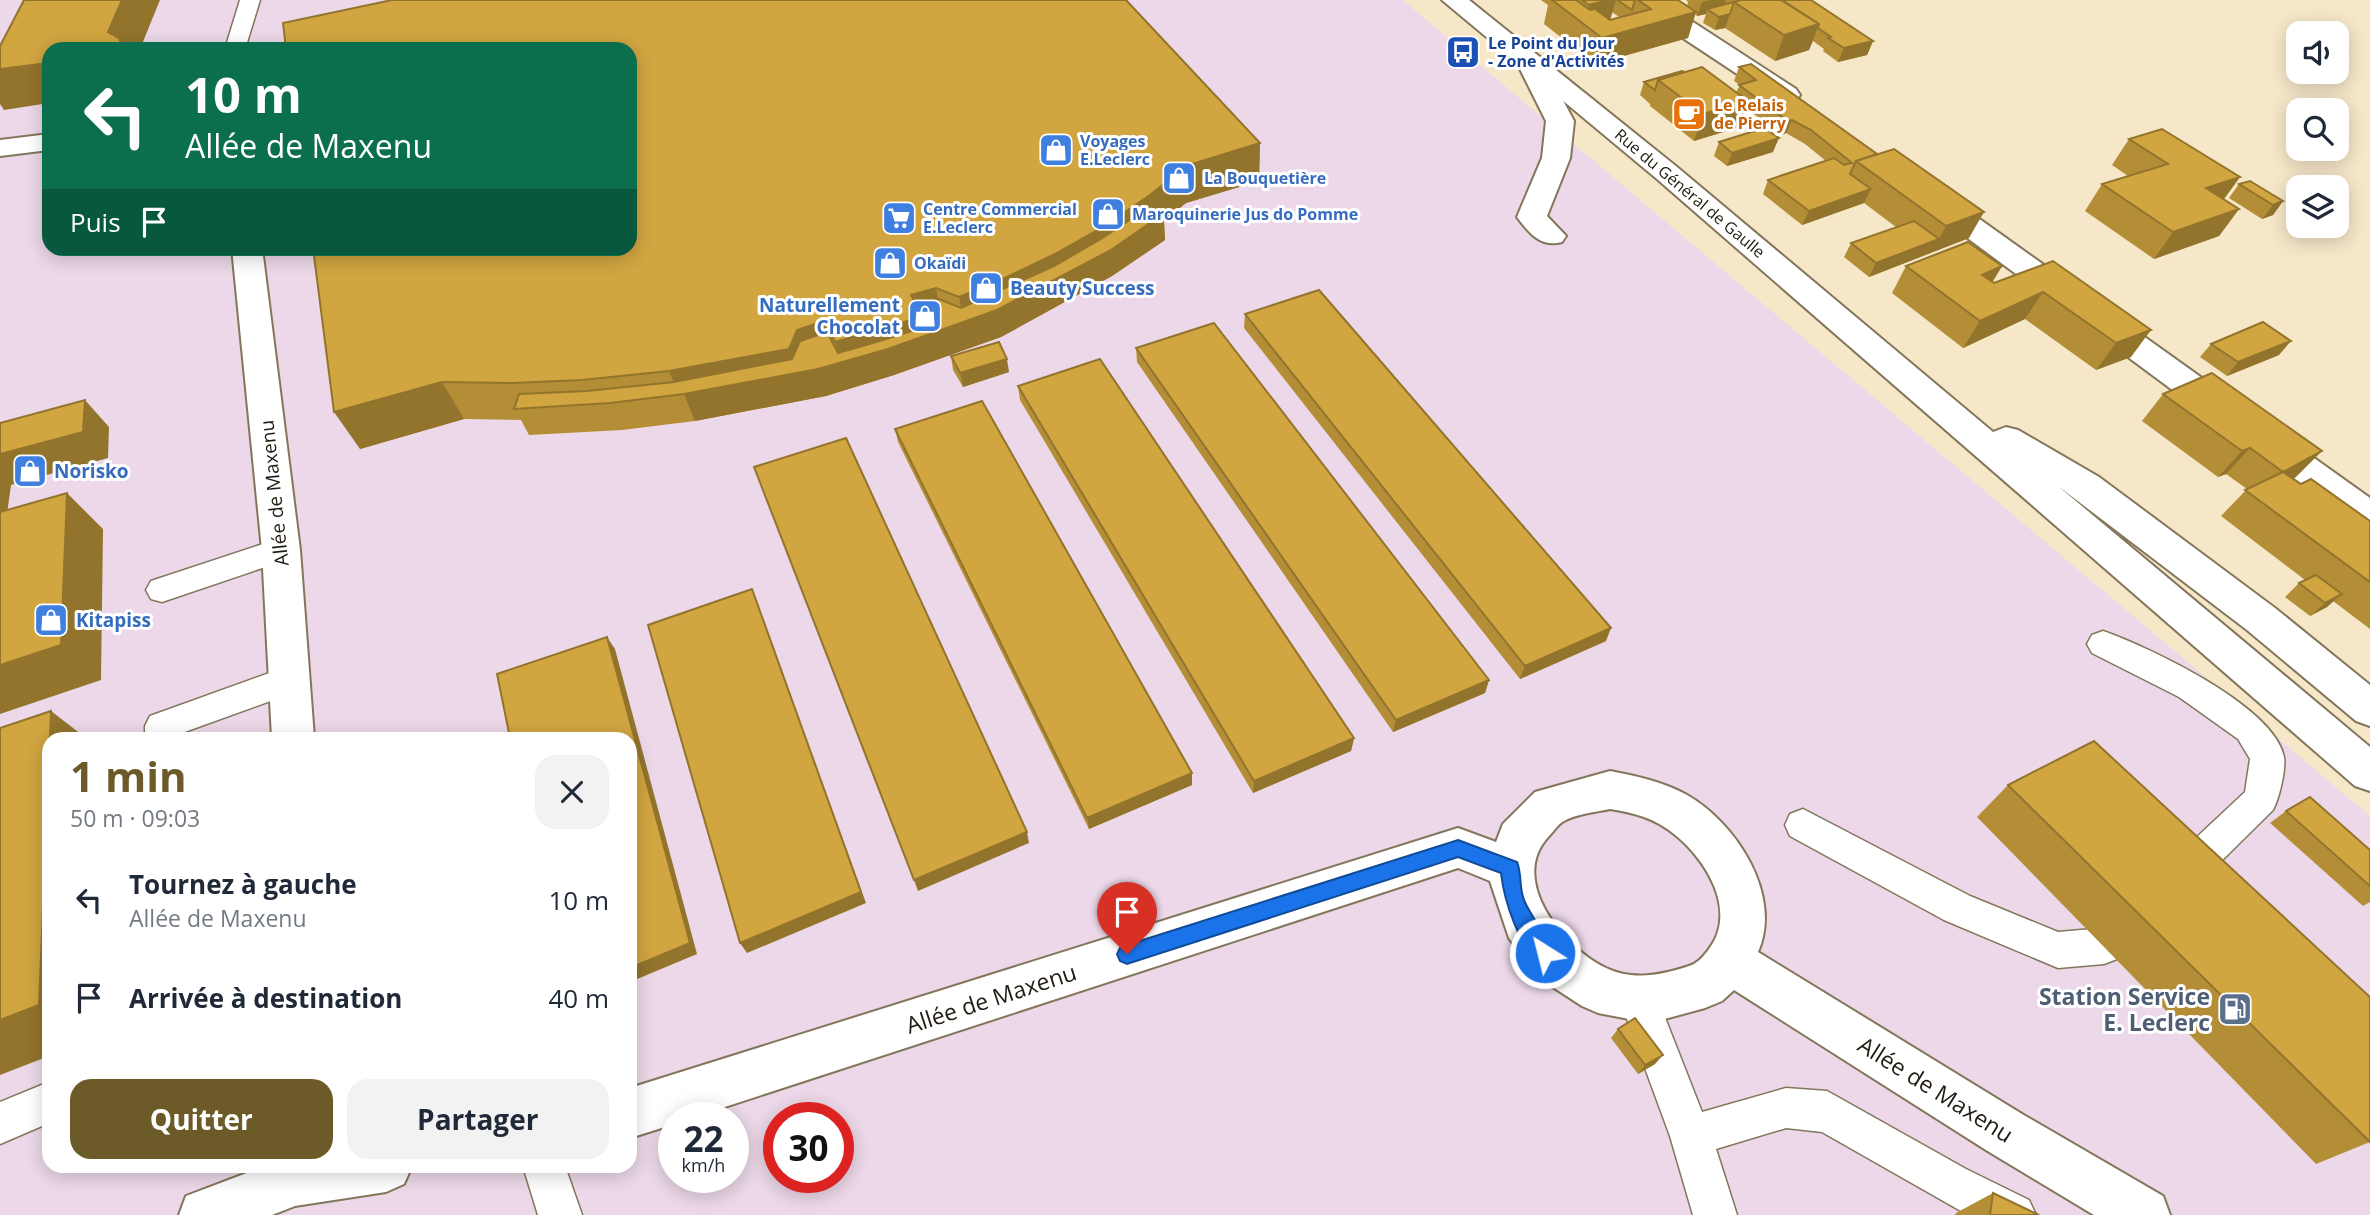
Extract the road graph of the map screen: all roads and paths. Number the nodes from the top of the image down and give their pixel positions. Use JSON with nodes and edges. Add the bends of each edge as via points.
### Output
{"nodes":[{"id":1,"x":250,"y":0,"type":"edge"},
{"id":2,"x":1454,"y":0,"type":"edge"},
{"id":3,"x":1642,"y":0,"type":"edge"},
{"id":4,"x":237,"y":42,"type":"edge"},
{"id":5,"x":1530,"y":63,"type":"junction"},
{"id":6,"x":1808,"y":111,"type":"edge"},
{"id":7,"x":42,"y":143,"type":"edge"},
{"id":8,"x":0,"y":149,"type":"edge"},
{"id":9,"x":1907,"y":181,"type":"edge"},
{"id":10,"x":1551,"y":236,"type":"dead end"},
{"id":11,"x":248,"y":256,"type":"edge"},
{"id":12,"x":1923,"y":390,"type":"junction"},
{"id":13,"x":2370,"y":517,"type":"edge"},
{"id":14,"x":281,"y":550,"type":"junction"},
{"id":15,"x":162,"y":590,"type":"dead end"},
{"id":16,"x":2103,"y":644,"type":"dead end"},
{"id":17,"x":289,"y":680,"type":"junction"},
{"id":18,"x":2370,"y":709,"type":"edge"},
{"id":19,"x":162,"y":732,"type":"edge"},
{"id":20,"x":293,"y":732,"type":"edge"},
{"id":21,"x":2370,"y":773,"type":"edge"},
{"id":22,"x":1803,"y":825,"type":"dead end"},
{"id":23,"x":1510,"y":868,"type":"junction"},
{"id":24,"x":2174,"y":883,"type":"edge"},
{"id":25,"x":2104,"y":946,"type":"dead end"},
{"id":26,"x":1730,"y":961,"type":"junction"},
{"id":27,"x":1639,"y":1000,"type":"junction"},
{"id":28,"x":42,"y":1105,"type":"edge"},
{"id":29,"x":637,"y":1110,"type":"edge"},
{"id":30,"x":0,"y":1123,"type":"edge"},
{"id":31,"x":1691,"y":1136,"type":"junction"},
{"id":32,"x":294,"y":1173,"type":"edge"},
{"id":33,"x":546,"y":1173,"type":"edge"},
{"id":34,"x":205,"y":1215,"type":"edge"},
{"id":35,"x":560,"y":1215,"type":"edge"},
{"id":36,"x":1715,"y":1215,"type":"edge"},
{"id":37,"x":2014,"y":1215,"type":"edge"},
{"id":38,"x":2144,"y":1215,"type":"edge"}],
"edges":[{"from":1,"to":4,"type":"lane"},
{"from":2,"to":5,"type":"street","name":"Rue du Général de Gaulle"},
{"from":3,"to":6,"type":"street"},
{"from":5,"to":10,"type":"street","via":[[1560,121],[1556,158],[1532,217]]},
{"from":5,"to":12,"type":"street","name":"Rue du Général de Gaulle"},
{"from":7,"to":8,"type":"street"},
{"from":9,"to":13,"type":"street"},
{"from":11,"to":14,"type":"street","name":"Allée de Maxenu"},
{"from":12,"to":18,"type":"street","via":[[2086,486]]},
{"from":12,"to":21,"type":"street"},
{"from":14,"to":15,"type":"lane"},
{"from":14,"to":17,"type":"street","name":"Allée de Maxenu"},
{"from":16,"to":24,"type":"lane","via":[[2191,687],[2250,729],[2267,758],[2261,799]]},
{"from":17,"to":19,"type":"lane","via":[[162,726]]},
{"from":17,"to":20,"type":"street","name":"Allée de Maxenu"},
{"from":22,"to":25,"type":"lane","via":[[1957,908],[2058,950]]},
{"from":23,"to":26,"type":"street","via":[[1517,841],[1532,818],[1553,802],[1610,790],[1672,808],[1713,844],[1735,880],[1743,908],[1741,936]]},
{"from":23,"to":27,"type":"street","via":[[1513,896],[1525,926],[1545,953],[1572,976],[1604,992]]},
{"from":23,"to":29,"type":"street","name":"Allée de Maxenu","via":[[1458,849]]},
{"from":26,"to":27,"type":"street","via":[[1707,984],[1675,997]]},
{"from":26,"to":38,"type":"street","name":"Allée de Maxenu"},
{"from":27,"to":31,"type":"lane"},
{"from":28,"to":30,"type":"lane"},
{"from":31,"to":36,"type":"lane"},
{"from":31,"to":37,"type":"lane","via":[[1786,1108],[1827,1112]]},
{"from":32,"to":34,"type":"street"},
{"from":33,"to":35,"type":"lane"}]}
